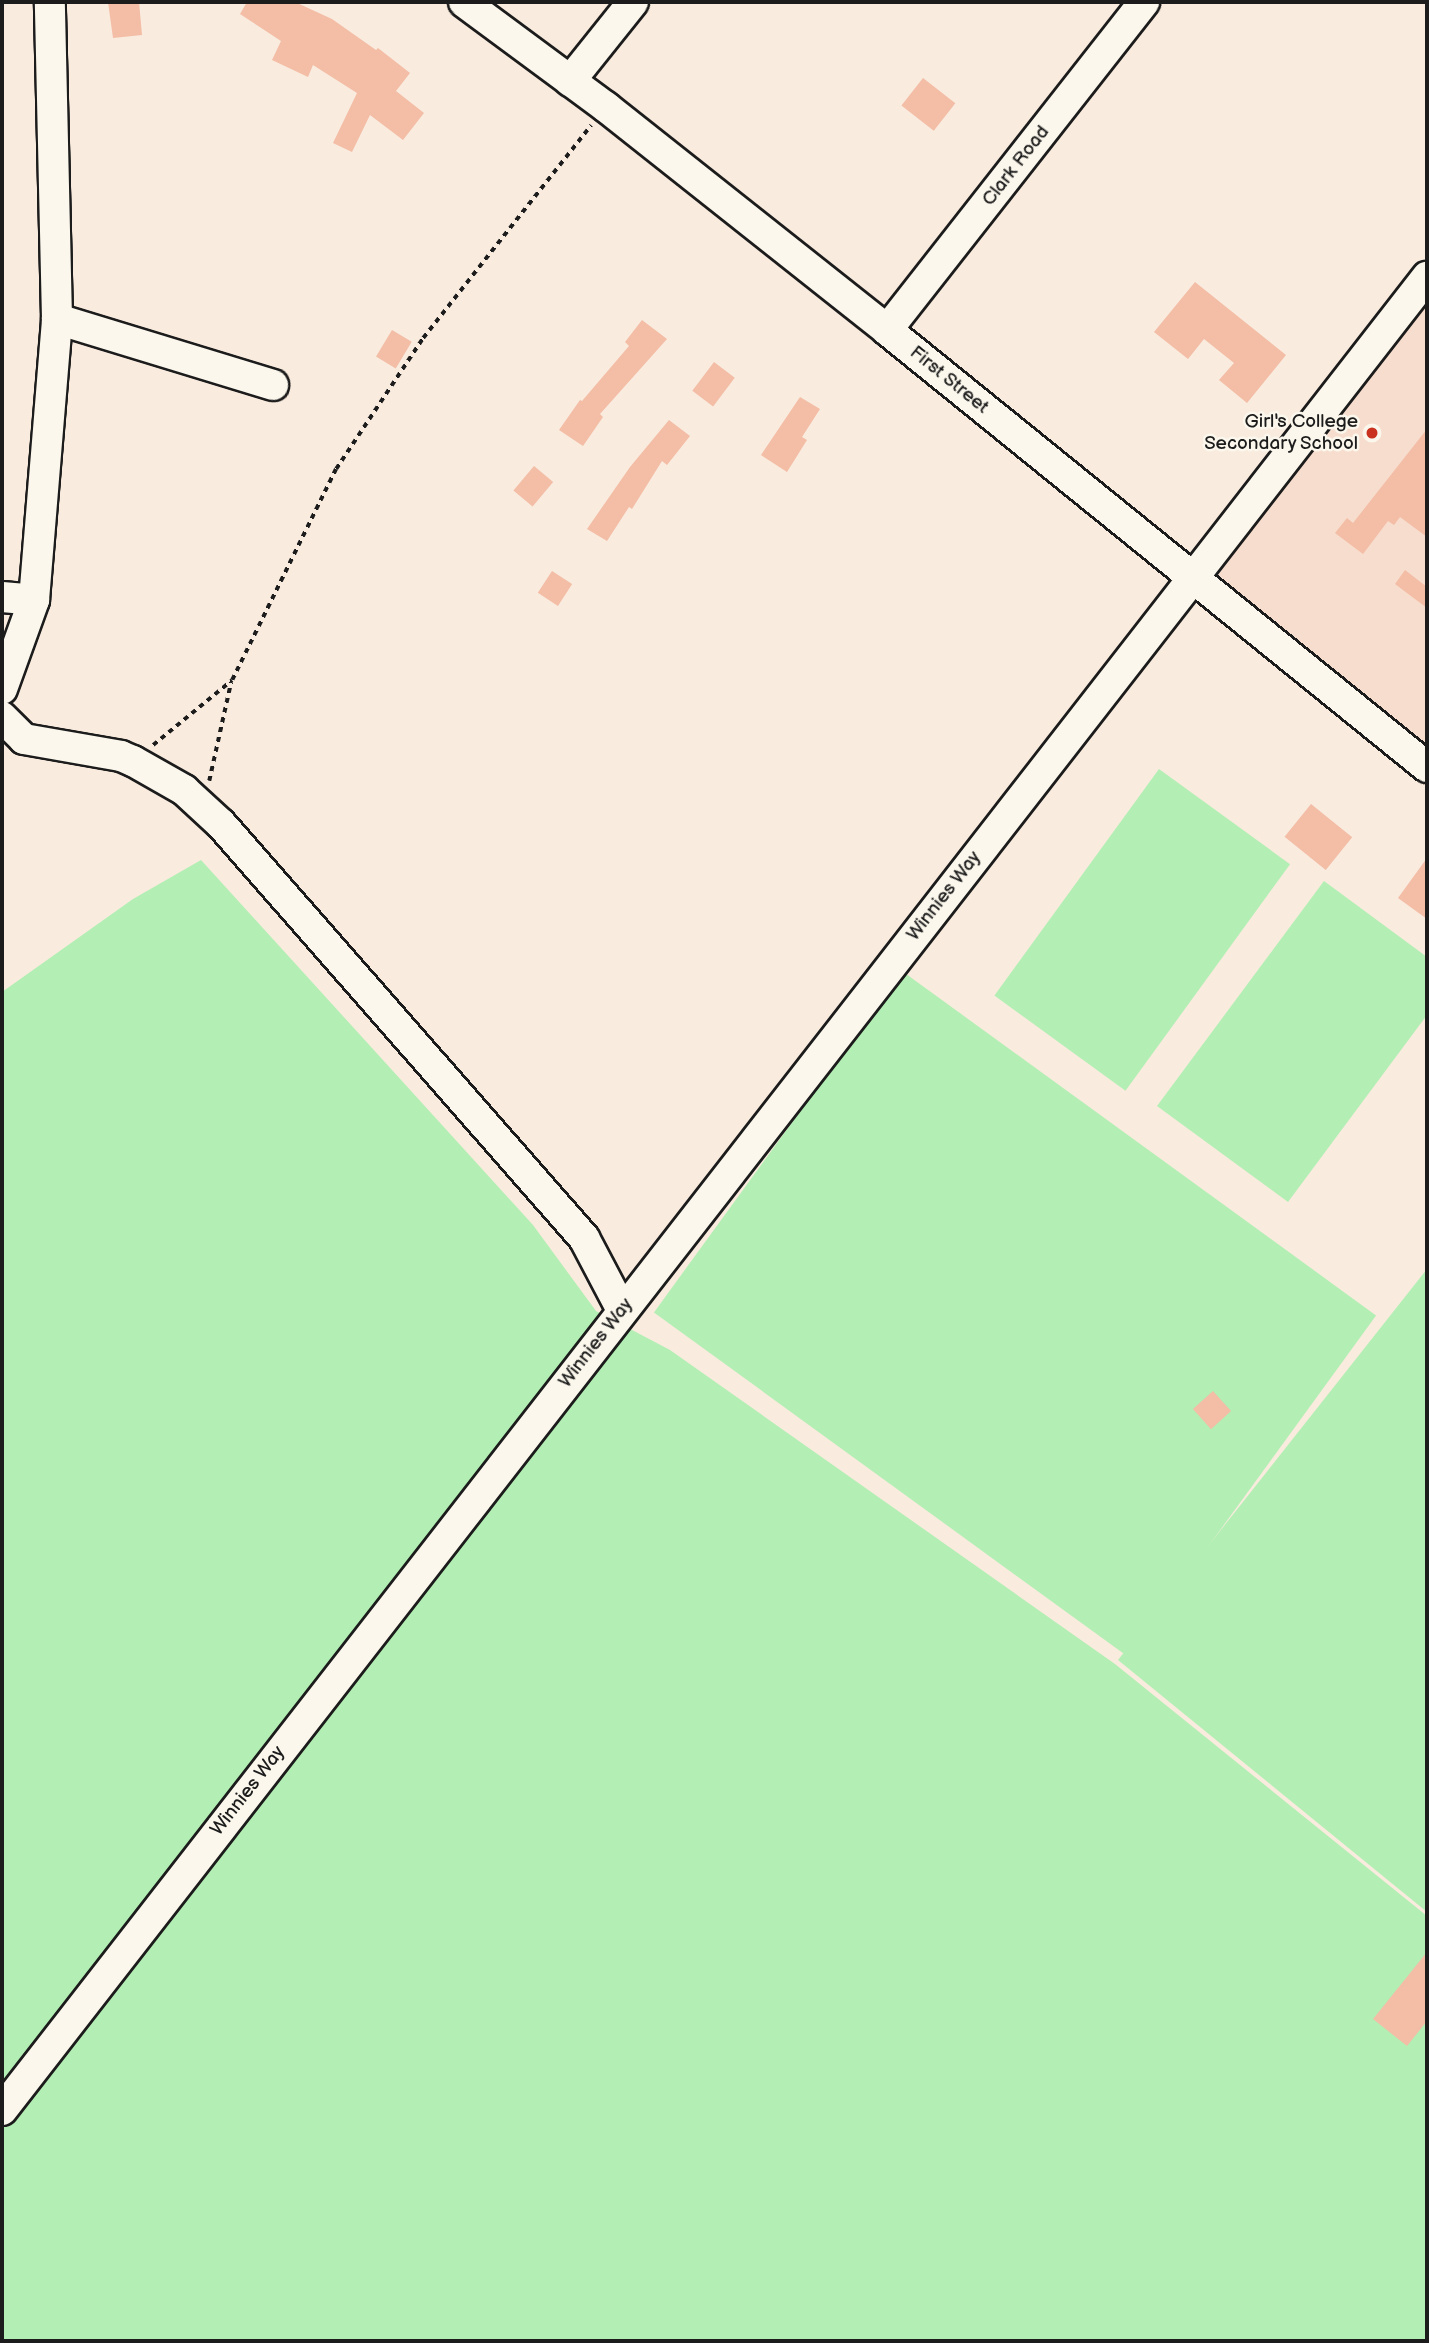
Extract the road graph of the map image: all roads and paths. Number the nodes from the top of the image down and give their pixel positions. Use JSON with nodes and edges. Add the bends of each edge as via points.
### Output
{"nodes":[{"id":1,"x":50,"y":2,"type":"edge"},
{"id":2,"x":464,"y":2,"type":"edge"},
{"id":3,"x":633,"y":2,"type":"edge"},
{"id":4,"x":1144,"y":2,"type":"edge"},
{"id":5,"x":570,"y":81,"type":"junction"},
{"id":6,"x":606,"y":107,"type":"junction"},
{"id":7,"x":1427,"y":277,"type":"edge"},
{"id":8,"x":57,"y":319,"type":"junction"},
{"id":9,"x":887,"y":330,"type":"junction"},
{"id":10,"x":273,"y":385,"type":"dead end"},
{"id":11,"x":1191,"y":578,"type":"junction"},
{"id":12,"x":2,"y":597,"type":"edge"},
{"id":13,"x":34,"y":600,"type":"junction"},
{"id":14,"x":232,"y":680,"type":"junction"},
{"id":15,"x":2,"y":689,"type":"edge"},
{"id":16,"x":5,"y":726,"type":"edge"},
{"id":17,"x":133,"y":761,"type":"junction"},
{"id":18,"x":1427,"y":766,"type":"edge"},
{"id":19,"x":203,"y":807,"type":"junction"},
{"id":20,"x":622,"y":1310,"type":"junction"},
{"id":21,"x":2,"y":2110,"type":"edge"}],
"edges":[{"from":1,"to":8,"type":"street"},
{"from":2,"to":5,"type":"street","name":"First Street"},
{"from":3,"to":5,"type":"street"},
{"from":4,"to":9,"type":"street","name":"Clark Road"},
{"from":5,"to":6,"type":"street","name":"First Street"},
{"from":6,"to":9,"type":"street","name":"First Street"},
{"from":6,"to":14,"type":"path","via":[[423,338],[344,458]]},
{"from":7,"to":11,"type":"street","name":"Winnies Way"},
{"from":8,"to":10,"type":"street"},
{"from":8,"to":13,"type":"street"},
{"from":9,"to":11,"type":"street","name":"First Street"},
{"from":11,"to":18,"type":"street","name":"First Street"},
{"from":11,"to":20,"type":"street","name":"Winnies Way"},
{"from":12,"to":13,"type":"street"},
{"from":13,"to":15,"type":"street"},
{"from":14,"to":17,"type":"path"},
{"from":14,"to":19,"type":"path"},
{"from":16,"to":17,"type":"street","via":[[24,739]]},
{"from":17,"to":19,"type":"street","via":[[184,790]]},
{"from":19,"to":20,"type":"street","via":[[584,1238]]},
{"from":20,"to":21,"type":"street","name":"Winnies Way"}]}
